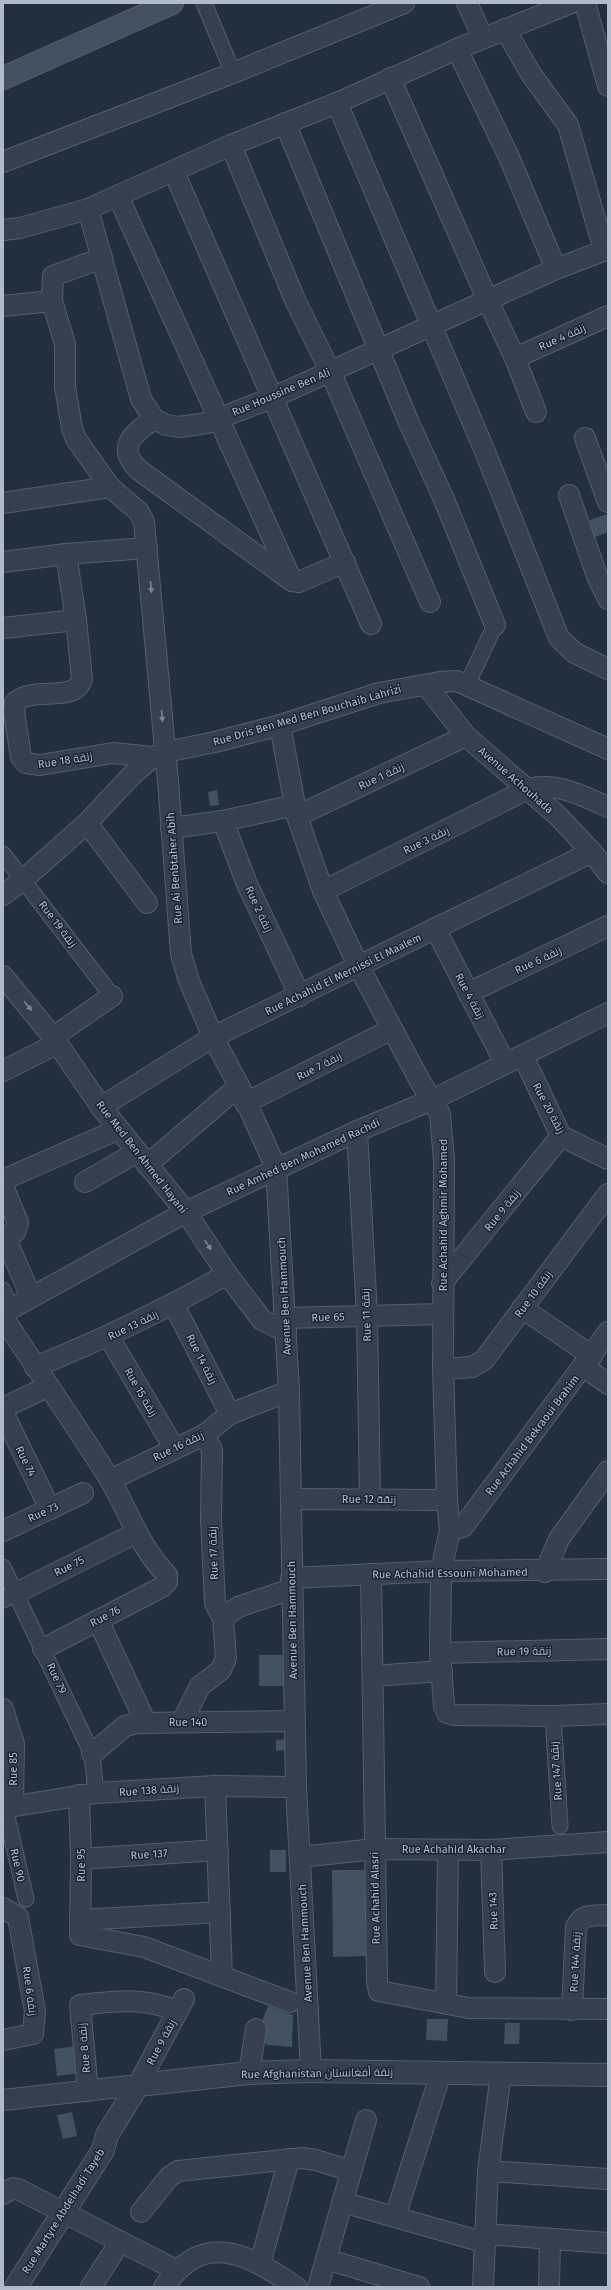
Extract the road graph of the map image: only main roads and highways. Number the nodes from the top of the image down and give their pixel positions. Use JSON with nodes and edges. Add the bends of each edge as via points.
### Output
{"nodes":[{"id":1,"x":172,"y":3,"type":"edge"},
{"id":2,"x":3,"y":78,"type":"edge"}],
"edges":[{"from":1,"to":2,"type":"main road"}]}
